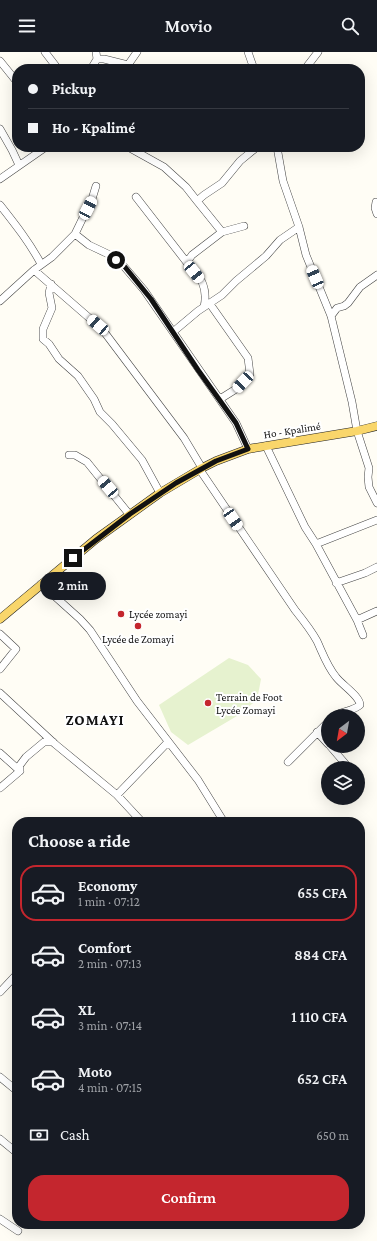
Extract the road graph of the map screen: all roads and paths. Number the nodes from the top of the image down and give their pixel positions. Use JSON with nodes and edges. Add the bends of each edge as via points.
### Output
{"nodes":[{"id":1,"x":45,"y":52,"type":"edge"},
{"id":2,"x":137,"y":52,"type":"edge"},
{"id":3,"x":248,"y":52,"type":"edge"},
{"id":4,"x":318,"y":52,"type":"edge"},
{"id":5,"x":97,"y":56,"type":"edge"},
{"id":6,"x":54,"y":64,"type":"edge"},
{"id":7,"x":118,"y":64,"type":"edge"},
{"id":8,"x":129,"y":64,"type":"edge"},
{"id":9,"x":252,"y":64,"type":"edge"},
{"id":10,"x":309,"y":64,"type":"edge"},
{"id":11,"x":2,"y":66,"type":"edge"},
{"id":12,"x":12,"y":77,"type":"edge"},
{"id":13,"x":0,"y":130,"type":"edge"},
{"id":14,"x":12,"y":150,"type":"edge"},
{"id":15,"x":13,"y":152,"type":"edge"},
{"id":16,"x":38,"y":152,"type":"edge"},
{"id":17,"x":137,"y":152,"type":"edge"},
{"id":18,"x":251,"y":152,"type":"edge"},
{"id":19,"x":278,"y":152,"type":"edge"},
{"id":20,"x":19,"y":165,"type":"junction"},
{"id":21,"x":0,"y":179,"type":"edge"},
{"id":22,"x":96,"y":186,"type":"dead end"},
{"id":23,"x":136,"y":197,"type":"dead end"},
{"id":24,"x":197,"y":201,"type":"junction"},
{"id":25,"x":376,"y":202,"type":"edge"},
{"id":26,"x":0,"y":205,"type":"edge"},
{"id":27,"x":377,"y":214,"type":"edge"},
{"id":28,"x":244,"y":226,"type":"dead end"},
{"id":29,"x":299,"y":227,"type":"junction"},
{"id":30,"x":222,"y":232,"type":"junction"},
{"id":31,"x":75,"y":234,"type":"junction"},
{"id":32,"x":187,"y":262,"type":"junction"},
{"id":33,"x":41,"y":264,"type":"junction"},
{"id":34,"x":34,"y":270,"type":"junction"},
{"id":35,"x":377,"y":275,"type":"edge"},
{"id":36,"x":51,"y":284,"type":"junction"},
{"id":37,"x":0,"y":301,"type":"edge"},
{"id":38,"x":207,"y":306,"type":"junction"},
{"id":39,"x":331,"y":316,"type":"junction"},
{"id":40,"x":173,"y":332,"type":"junction"},
{"id":41,"x":220,"y":399,"type":"junction"},
{"id":42,"x":377,"y":426,"type":"edge"},
{"id":43,"x":357,"y":431,"type":"junction"},
{"id":44,"x":266,"y":446,"type":"junction"},
{"id":45,"x":248,"y":449,"type":"junction"},
{"id":46,"x":69,"y":455,"type":"dead end"},
{"id":47,"x":201,"y":469,"type":"junction"},
{"id":48,"x":160,"y":493,"type":"junction"},
{"id":49,"x":377,"y":503,"type":"edge"},
{"id":50,"x":130,"y":514,"type":"junction"},
{"id":51,"x":377,"y":520,"type":"edge"},
{"id":52,"x":316,"y":544,"type":"junction"},
{"id":53,"x":377,"y":567,"type":"edge"},
{"id":54,"x":336,"y":583,"type":"junction"},
{"id":55,"x":41,"y":584,"type":"junction"},
{"id":56,"x":377,"y":611,"type":"edge"},
{"id":57,"x":0,"y":619,"type":"edge"},
{"id":58,"x":357,"y":620,"type":"junction"},
{"id":59,"x":0,"y":634,"type":"edge"},
{"id":60,"x":362,"y":635,"type":"dead end"},
{"id":61,"x":0,"y":669,"type":"edge"},
{"id":62,"x":0,"y":693,"type":"edge"},
{"id":63,"x":350,"y":709,"type":"edge"},
{"id":64,"x":321,"y":728,"type":"edge"},
{"id":65,"x":317,"y":732,"type":"junction"},
{"id":66,"x":321,"y":736,"type":"edge"},
{"id":67,"x":53,"y":742,"type":"junction"},
{"id":68,"x":168,"y":742,"type":"junction"},
{"id":69,"x":0,"y":753,"type":"edge"},
{"id":70,"x":336,"y":753,"type":"edge"},
{"id":71,"x":343,"y":761,"type":"edge"},
{"id":72,"x":288,"y":762,"type":"dead end"},
{"id":73,"x":20,"y":771,"type":"junction"},
{"id":74,"x":0,"y":788,"type":"edge"},
{"id":75,"x":117,"y":795,"type":"junction"},
{"id":76,"x":137,"y":817,"type":"edge"},
{"id":77,"x":221,"y":817,"type":"edge"},
{"id":78,"x":12,"y":979,"type":"edge"},
{"id":79,"x":0,"y":992,"type":"edge"},
{"id":80,"x":0,"y":1077,"type":"edge"},
{"id":81,"x":12,"y":1087,"type":"edge"},
{"id":82,"x":0,"y":1139,"type":"edge"},
{"id":83,"x":12,"y":1149,"type":"edge"},
{"id":84,"x":0,"y":1219,"type":"edge"},
{"id":85,"x":12,"y":1227,"type":"edge"},
{"id":86,"x":15,"y":1229,"type":"edge"},
{"id":87,"x":18,"y":1231,"type":"dead end"}],
"edges":[{"from":1,"to":6,"type":"street"},
{"from":2,"to":8,"type":"street"},
{"from":3,"to":9,"type":"street"},
{"from":4,"to":10,"type":"street"},
{"from":5,"to":7,"type":"street"},
{"from":11,"to":12,"type":"street"},
{"from":13,"to":14,"type":"street"},
{"from":15,"to":20,"type":"street"},
{"from":16,"to":20,"type":"street"},
{"from":17,"to":24,"type":"street","via":[[164,167]]},
{"from":18,"to":24,"type":"street","via":[[222,183]]},
{"from":19,"to":29,"type":"street","via":[[283,180]]},
{"from":20,"to":21,"type":"street"},
{"from":22,"to":31,"type":"street"},
{"from":23,"to":32,"type":"street"},
{"from":24,"to":30,"type":"street"},
{"from":25,"to":27,"type":"street"},
{"from":26,"to":33,"type":"street","via":[[24,236]]},
{"from":28,"to":30,"type":"street"},
{"from":29,"to":38,"type":"street","via":[[280,240],[266,256]]},
{"from":29,"to":39,"type":"street","via":[[306,255]]},
{"from":30,"to":32,"type":"street","via":[[192,255]]},
{"from":31,"to":33,"type":"street","via":[[52,257]]},
{"from":31,"to":40,"type":"street","via":[[125,267]]},
{"from":32,"to":38,"type":"street","via":[[202,282]]},
{"from":33,"to":34,"type":"street"},
{"from":34,"to":36,"type":"street"},
{"from":34,"to":37,"type":"street"},
{"from":35,"to":39,"type":"street","via":[[360,287],[348,303],[337,308]]},
{"from":36,"to":47,"type":"street","via":[[102,329],[184,438]]},
{"from":36,"to":48,"type":"street","via":[[49,294],[52,308],[43,329],[43,339],[59,359],[78,376],[100,412],[142,460]]},
{"from":38,"to":40,"type":"street"},
{"from":38,"to":41,"type":"street","via":[[248,358],[250,374],[236,389]]},
{"from":39,"to":43,"type":"street"},
{"from":40,"to":41,"type":"street"},
{"from":41,"to":45,"type":"street","via":[[236,423]]},
{"from":42,"to":43,"type":"main road","name":"Ho - Kpalimé"},
{"from":43,"to":44,"type":"main road","name":"Ho - Kpalimé"},
{"from":43,"to":49,"type":"street","via":[[369,468],[369,487]]},
{"from":44,"to":45,"type":"main road","name":"Ho - Kpalimé"},
{"from":44,"to":52,"type":"street","via":[[305,527]]},
{"from":45,"to":47,"type":"main road","name":"Ho - Kpalimé"},
{"from":46,"to":50,"type":"street","via":[[76,455],[87,462]]},
{"from":47,"to":48,"type":"main road","name":"Ho - Kpalimé"},
{"from":47,"to":63,"type":"street","via":[[304,620],[329,668],[360,702],[358,707]]},
{"from":48,"to":50,"type":"main road","name":"Ho - Kpalimé"},
{"from":50,"to":55,"type":"main road","name":"Ho - Kpalimé"},
{"from":51,"to":52,"type":"street"},
{"from":52,"to":54,"type":"street"},
{"from":53,"to":54,"type":"street"},
{"from":54,"to":58,"type":"street"},
{"from":55,"to":57,"type":"main road","name":"Ho - Kpalimé"},
{"from":55,"to":68,"type":"street","via":[[90,630],[137,701]]},
{"from":56,"to":58,"type":"street"},
{"from":58,"to":60,"type":"street"},
{"from":59,"to":61,"type":"street","via":[[16,649]]},
{"from":62,"to":67,"type":"street"},
{"from":64,"to":65,"type":"street"},
{"from":65,"to":66,"type":"street"},
{"from":65,"to":72,"type":"street"},
{"from":67,"to":73,"type":"street","via":[[44,742],[26,757],[20,765]]},
{"from":67,"to":75,"type":"street"},
{"from":68,"to":75,"type":"street"},
{"from":68,"to":77,"type":"street","via":[[198,780]]},
{"from":69,"to":73,"type":"street"},
{"from":70,"to":71,"type":"street"},
{"from":73,"to":74,"type":"street"},
{"from":75,"to":76,"type":"street"},
{"from":78,"to":79,"type":"street"},
{"from":80,"to":81,"type":"street"},
{"from":82,"to":83,"type":"street"},
{"from":84,"to":85,"type":"street"},
{"from":86,"to":87,"type":"street"}]}
